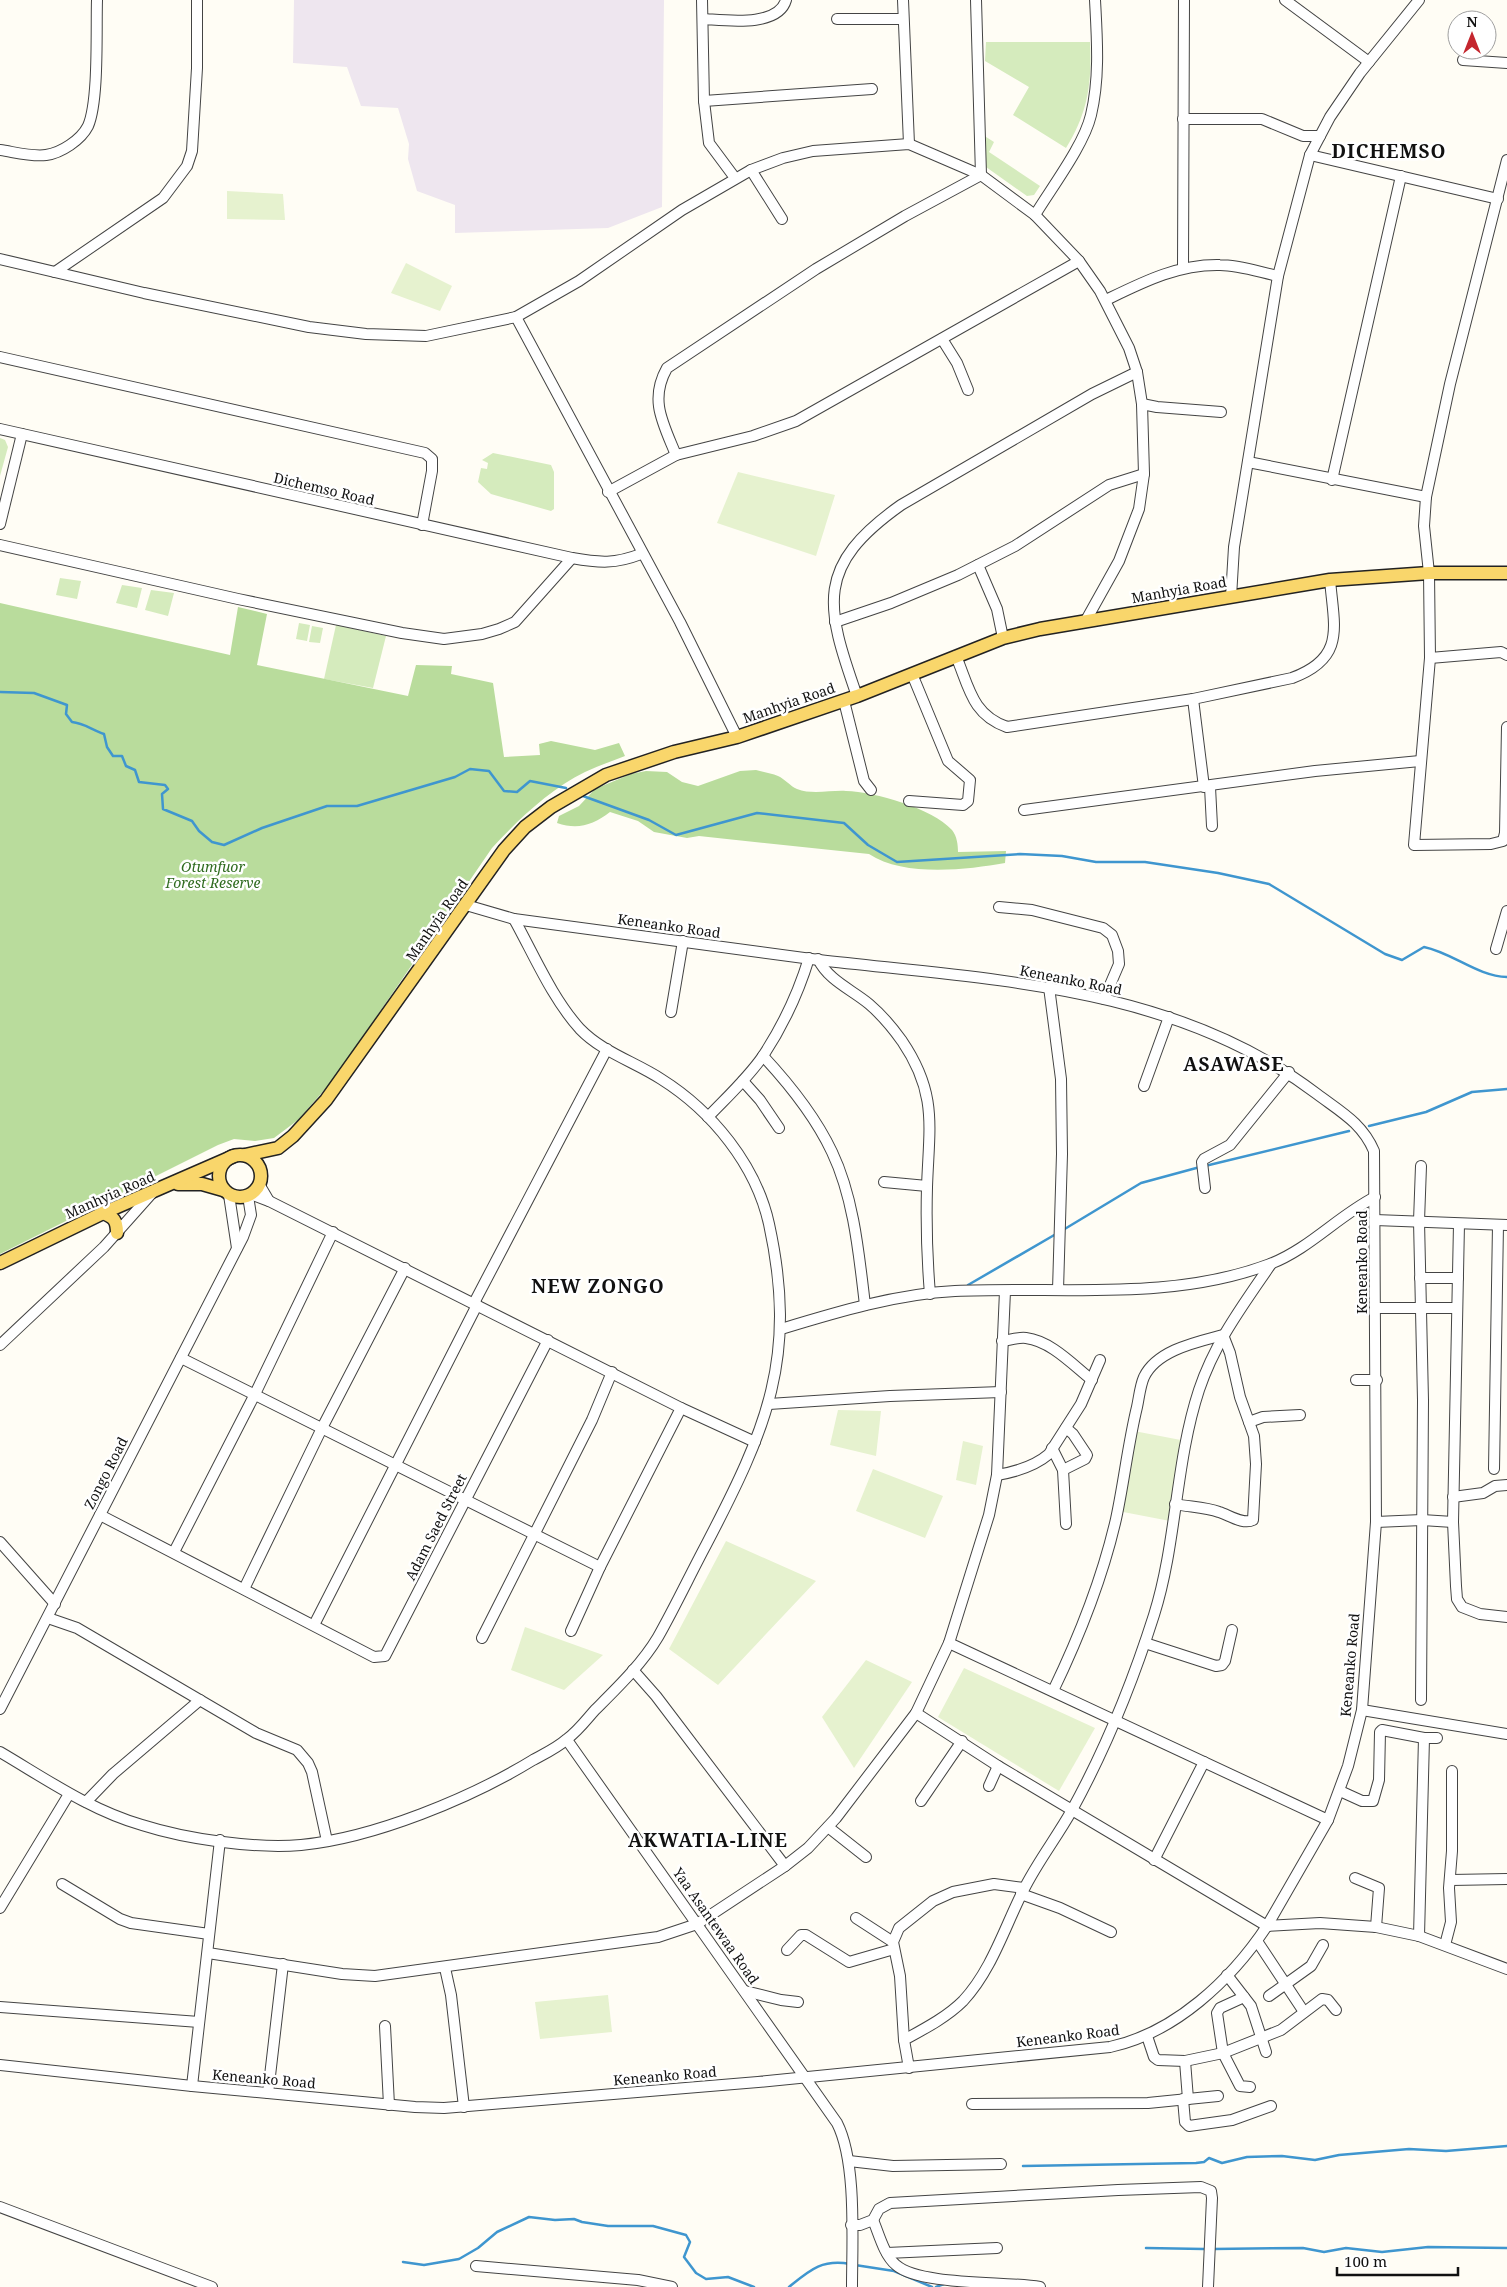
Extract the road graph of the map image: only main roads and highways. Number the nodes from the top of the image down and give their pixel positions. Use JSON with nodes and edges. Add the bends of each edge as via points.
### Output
{"nodes":[{"id":1,"x":1507,"y":573,"type":"edge"},
{"id":2,"x":278,"y":1148,"type":"junction"},
{"id":3,"x":239,"y":1156,"type":"junction"},
{"id":4,"x":260,"y":1180,"type":"junction"},
{"id":5,"x":168,"y":1186,"type":"junction"},
{"id":6,"x":226,"y":1192,"type":"junction"},
{"id":7,"x":103,"y":1213,"type":"junction"},
{"id":8,"x":117,"y":1233,"type":"road end"},
{"id":9,"x":0,"y":1263,"type":"edge"}],
"edges":[{"from":1,"to":2,"type":"main road","name":"Manhyia Road","via":[[1428,573],[1330,580],[1040,629],[1003,638],[844,701],[606,775],[551,807],[525,827],[504,850],[326,1100]]},
{"from":2,"to":3,"type":"main road","name":"Manhyia Road"},
{"from":2,"to":4,"type":"main road"},
{"from":3,"to":4,"type":"main road","via":[[256,1162]]},
{"from":3,"to":5,"type":"main road","name":"Manhyia Road"},
{"from":3,"to":6,"type":"main road","via":[[222,1164],[219,1170],[218,1177]]},
{"from":4,"to":6,"type":"main road","via":[[249,1195],[242,1197]]},
{"from":5,"to":6,"type":"main road","via":[[191,1182]]},
{"from":5,"to":7,"type":"main road","name":"Manhyia Road"},
{"from":7,"to":8,"type":"main road","via":[[116,1220]]},
{"from":7,"to":9,"type":"main road","name":"Manhyia Road"}]}
